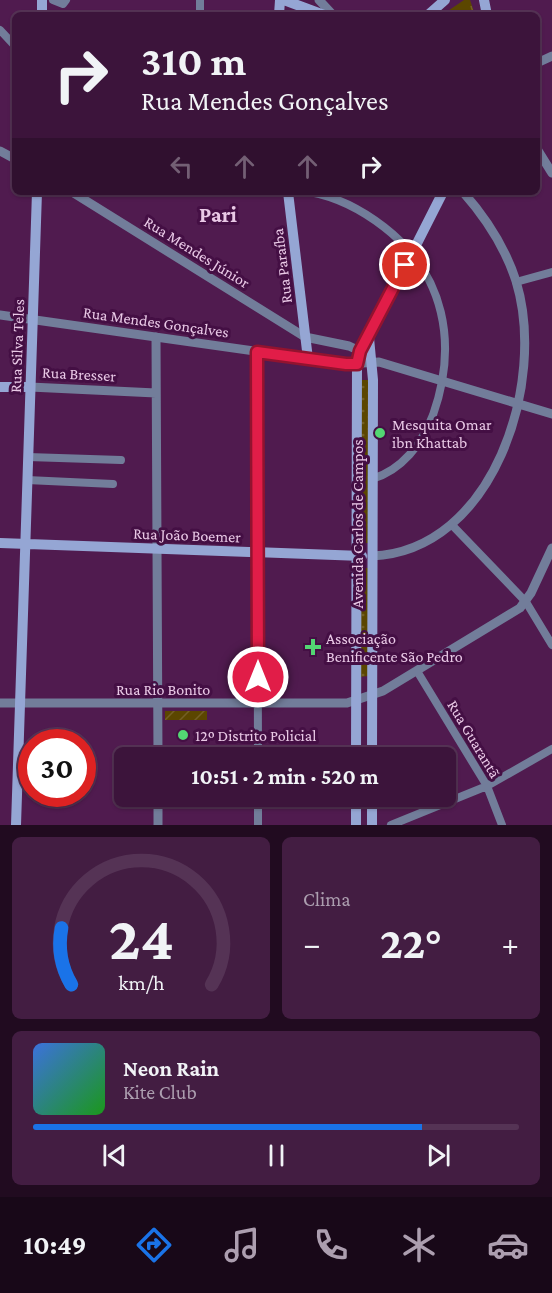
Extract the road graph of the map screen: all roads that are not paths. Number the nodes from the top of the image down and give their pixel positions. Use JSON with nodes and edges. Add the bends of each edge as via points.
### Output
{"nodes":[{"id":1,"x":53,"y":0,"type":"edge"},
{"id":2,"x":66,"y":0,"type":"edge"},
{"id":3,"x":284,"y":0,"type":"edge"},
{"id":4,"x":319,"y":0,"type":"edge"},
{"id":5,"x":445,"y":0,"type":"edge"},
{"id":6,"x":299,"y":2,"type":"edge"},
{"id":7,"x":318,"y":12,"type":"edge"},
{"id":8,"x":330,"y":12,"type":"edge"},
{"id":9,"x":432,"y":12,"type":"edge"},
{"id":10,"x":0,"y":30,"type":"edge"},
{"id":11,"x":12,"y":43,"type":"edge"},
{"id":12,"x":540,"y":154,"type":"edge"},
{"id":13,"x":552,"y":173,"type":"edge"},
{"id":14,"x":37,"y":195,"type":"edge"},
{"id":15,"x":77,"y":195,"type":"edge"},
{"id":16,"x":288,"y":195,"type":"edge"},
{"id":17,"x":321,"y":195,"type":"edge"},
{"id":18,"x":441,"y":195,"type":"edge"},
{"id":19,"x":466,"y":195,"type":"edge"},
{"id":20,"x":412,"y":252,"type":"junction"},
{"id":21,"x":552,"y":272,"type":"edge"},
{"id":22,"x":516,"y":282,"type":"junction"},
{"id":23,"x":0,"y":315,"type":"edge"},
{"id":24,"x":32,"y":320,"type":"junction"},
{"id":25,"x":156,"y":337,"type":"junction"},
{"id":26,"x":305,"y":337,"type":"junction"},
{"id":27,"x":257,"y":352,"type":"junction"},
{"id":28,"x":370,"y":358,"type":"junction"},
{"id":29,"x":308,"y":359,"type":"junction"},
{"id":30,"x":357,"y":364,"type":"junction"},
{"id":31,"x":443,"y":381,"type":"junction"},
{"id":32,"x":0,"y":387,"type":"edge"},
{"id":33,"x":30,"y":387,"type":"junction"},
{"id":34,"x":156,"y":393,"type":"junction"},
{"id":35,"x":519,"y":403,"type":"junction"},
{"id":36,"x":552,"y":414,"type":"edge"},
{"id":37,"x":28,"y":457,"type":"junction"},
{"id":38,"x":121,"y":460,"type":"dead end"},
{"id":39,"x":372,"y":479,"type":"junction"},
{"id":40,"x":27,"y":480,"type":"junction"},
{"id":41,"x":113,"y":484,"type":"dead end"},
{"id":42,"x":452,"y":525,"type":"junction"},
{"id":43,"x":0,"y":543,"type":"edge"},
{"id":44,"x":25,"y":544,"type":"junction"},
{"id":45,"x":157,"y":549,"type":"junction"},
{"id":46,"x":551,"y":551,"type":"edge"},
{"id":47,"x":258,"y":552,"type":"junction"},
{"id":48,"x":356,"y":556,"type":"junction"},
{"id":49,"x":372,"y":556,"type":"junction"},
{"id":50,"x":526,"y":602,"type":"junction"},
{"id":51,"x":552,"y":645,"type":"edge"},
{"id":52,"x":417,"y":671,"type":"junction"},
{"id":53,"x":372,"y":696,"type":"junction"},
{"id":54,"x":356,"y":702,"type":"junction"},
{"id":55,"x":157,"y":703,"type":"junction"},
{"id":56,"x":0,"y":704,"type":"edge"},
{"id":57,"x":19,"y":704,"type":"junction"},
{"id":58,"x":258,"y":704,"type":"junction"},
{"id":59,"x":158,"y":747,"type":"edge"},
{"id":60,"x":258,"y":747,"type":"edge"},
{"id":61,"x":356,"y":747,"type":"edge"},
{"id":62,"x":372,"y":747,"type":"edge"},
{"id":63,"x":552,"y":749,"type":"edge"},
{"id":64,"x":487,"y":786,"type":"junction"},
{"id":65,"x":158,"y":807,"type":"edge"},
{"id":66,"x":258,"y":807,"type":"edge"},
{"id":67,"x":356,"y":807,"type":"edge"},
{"id":68,"x":372,"y":807,"type":"edge"},
{"id":69,"x":16,"y":825,"type":"edge"},
{"id":70,"x":158,"y":825,"type":"edge"},
{"id":71,"x":258,"y":825,"type":"edge"},
{"id":72,"x":356,"y":825,"type":"edge"},
{"id":73,"x":372,"y":825,"type":"edge"},
{"id":74,"x":391,"y":825,"type":"edge"},
{"id":75,"x":502,"y":825,"type":"edge"}],
"edges":[{"from":1,"to":2,"type":"street","via":[[63,4]]},
{"from":3,"to":6,"type":"main road"},
{"from":4,"to":8,"type":"street"},
{"from":5,"to":9,"type":"main road"},
{"from":6,"to":7,"type":"main road"},
{"from":10,"to":11,"type":"street"},
{"from":12,"to":13,"type":"street"},
{"from":14,"to":24,"type":"main road","name":"Rua Silva Teles"},
{"from":15,"to":26,"type":"street","name":"Rua Mendes Júnior"},
{"from":16,"to":26,"type":"main road","name":"Rua Paraíba"},
{"from":17,"to":20,"type":"street","via":[[356,208]]},
{"from":18,"to":20,"type":"main road"},
{"from":19,"to":22,"type":"street","via":[[499,241]]},
{"from":20,"to":28,"type":"main road","name":"Avenida Carlos de Campos","via":[[369,338]]},
{"from":20,"to":31,"type":"street","via":[[435,294],[442,319],[446,353]]},
{"from":21,"to":22,"type":"street"},
{"from":22,"to":35,"type":"street","via":[[525,333]]},
{"from":23,"to":24,"type":"street","name":"Rua Mendes Gonçalves"},
{"from":24,"to":25,"type":"street","name":"Rua Mendes Gonçalves"},
{"from":24,"to":33,"type":"main road","name":"Rua Silva Teles"},
{"from":25,"to":27,"type":"street","name":"Rua Mendes Gonçalves"},
{"from":25,"to":34,"type":"street"},
{"from":26,"to":28,"type":"street","via":[[349,346]]},
{"from":26,"to":29,"type":"main road","name":"Rua Paraíba"},
{"from":27,"to":29,"type":"street","name":"Rua Mendes Gonçalves"},
{"from":27,"to":47,"type":"street"},
{"from":28,"to":30,"type":"main road","name":"Avenida Carlos de Campos"},
{"from":28,"to":31,"type":"street"},
{"from":28,"to":39,"type":"main road","name":"Avenida Carlos de Campos"},
{"from":29,"to":30,"type":"street","name":"Rua Mendes Gonçalves"},
{"from":30,"to":48,"type":"main road","name":"Avenida Carlos de Campos"},
{"from":31,"to":35,"type":"street"},
{"from":31,"to":39,"type":"street","via":[[431,420],[417,445],[394,469]]},
{"from":32,"to":33,"type":"main road","name":"Rua Bresser"},
{"from":33,"to":34,"type":"street","name":"Rua Bresser"},
{"from":33,"to":37,"type":"main road","name":"Rua Silva Teles"},
{"from":34,"to":45,"type":"street"},
{"from":35,"to":36,"type":"street"},
{"from":35,"to":42,"type":"street","via":[[493,470]]},
{"from":37,"to":38,"type":"street"},
{"from":37,"to":40,"type":"main road","name":"Rua Silva Teles"},
{"from":39,"to":49,"type":"main road","name":"Avenida Carlos de Campos"},
{"from":40,"to":41,"type":"street"},
{"from":40,"to":44,"type":"main road","name":"Rua Silva Teles"},
{"from":42,"to":49,"type":"street","via":[[418,547]]},
{"from":42,"to":50,"type":"street"},
{"from":43,"to":44,"type":"main road","name":"Rua João Boemer"},
{"from":44,"to":45,"type":"main road","name":"Rua João Boemer"},
{"from":44,"to":57,"type":"main road","name":"Rua Silva Teles"},
{"from":45,"to":47,"type":"main road","name":"Rua João Boemer"},
{"from":45,"to":55,"type":"street"},
{"from":46,"to":50,"type":"street","name":"Rua Rio Bonito"},
{"from":47,"to":48,"type":"main road","name":"Rua João Boemer"},
{"from":47,"to":58,"type":"street"},
{"from":48,"to":49,"type":"main road","name":"Rua João Boemer"},
{"from":48,"to":54,"type":"main road","name":"Avenida Carlos de Campos"},
{"from":49,"to":53,"type":"main road","name":"Avenida Carlos de Campos"},
{"from":50,"to":51,"type":"street"},
{"from":50,"to":52,"type":"street","name":"Rua Rio Bonito"},
{"from":52,"to":53,"type":"street","name":"Rua Rio Bonito"},
{"from":52,"to":64,"type":"street","name":"Rua Guarantã"},
{"from":53,"to":54,"type":"street","name":"Rua Rio Bonito"},
{"from":53,"to":62,"type":"main road","name":"Avenida Carlos de Campos"},
{"from":54,"to":58,"type":"street","name":"Rua Rio Bonito"},
{"from":54,"to":61,"type":"main road","name":"Avenida Carlos de Campos"},
{"from":55,"to":57,"type":"street","name":"Rua Rio Bonito"},
{"from":55,"to":58,"type":"street","name":"Rua Rio Bonito"},
{"from":55,"to":59,"type":"street"},
{"from":56,"to":57,"type":"street","name":"Rua Rio Bonito"},
{"from":57,"to":69,"type":"main road","name":"Rua Silva Teles"},
{"from":58,"to":60,"type":"street"},
{"from":63,"to":64,"type":"street"},
{"from":64,"to":74,"type":"street"},
{"from":64,"to":75,"type":"street","name":"Rua Guarantã"},
{"from":65,"to":70,"type":"street"},
{"from":66,"to":71,"type":"street"},
{"from":67,"to":72,"type":"main road"},
{"from":68,"to":73,"type":"main road"}]}
